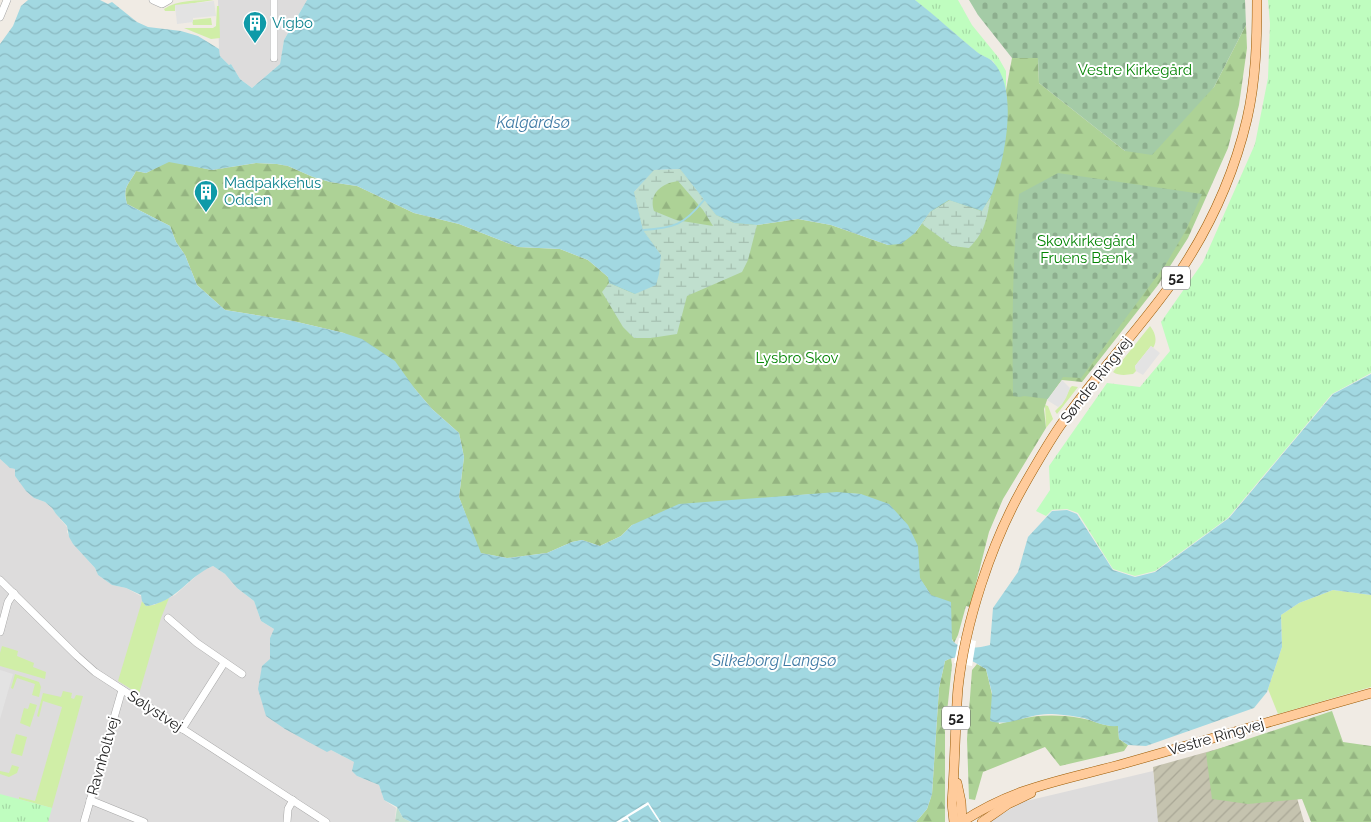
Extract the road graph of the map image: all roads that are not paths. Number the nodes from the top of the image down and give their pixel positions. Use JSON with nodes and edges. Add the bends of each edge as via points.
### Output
{"nodes":[{"id":1,"x":7,"y":0,"type":"edge"},
{"id":2,"x":153,"y":0,"type":"edge"},
{"id":3,"x":169,"y":0,"type":"edge"},
{"id":4,"x":274,"y":0,"type":"edge"},
{"id":5,"x":1257,"y":0,"type":"edge"},
{"id":6,"x":0,"y":17,"type":"edge"},
{"id":7,"x":274,"y":58,"type":"dead end"},
{"id":8,"x":0,"y":580,"type":"edge"},
{"id":9,"x":14,"y":592,"type":"junction"},
{"id":10,"x":168,"y":618,"type":"dead end"},
{"id":11,"x":0,"y":632,"type":"edge"},
{"id":12,"x":224,"y":662,"type":"junction"},
{"id":13,"x":242,"y":674,"type":"dead end"},
{"id":14,"x":122,"y":690,"type":"junction"},
{"id":15,"x":1371,"y":693,"type":"edge"},
{"id":16,"x":182,"y":729,"type":"junction"},
{"id":17,"x":954,"y":771,"type":"junction"},
{"id":18,"x":1060,"y":780,"type":"junction"},
{"id":19,"x":1014,"y":794,"type":"junction"},
{"id":20,"x":90,"y":800,"type":"junction"},
{"id":21,"x":293,"y":800,"type":"junction"},
{"id":22,"x":84,"y":822,"type":"edge"},
{"id":23,"x":144,"y":822,"type":"edge"},
{"id":24,"x":288,"y":822,"type":"edge"},
{"id":25,"x":326,"y":822,"type":"edge"},
{"id":26,"x":954,"y":822,"type":"edge"},
{"id":27,"x":962,"y":822,"type":"edge"},
{"id":28,"x":970,"y":822,"type":"edge"},
{"id":29,"x":982,"y":822,"type":"edge"}],
"edges":[{"from":1,"to":6,"type":"street"},
{"from":2,"to":3,"type":"street","via":[[160,4]]},
{"from":4,"to":7,"type":"street"},
{"from":5,"to":17,"type":"main road","name":"Søndre Ringvej","number":"52","via":[[1256,48],[1247,118],[1214,212],[1177,276],[1061,425],[1023,488],[994,551],[967,639],[956,711]]},
{"from":8,"to":9,"type":"street","name":"Sølystvej"},
{"from":9,"to":11,"type":"street"},
{"from":9,"to":14,"type":"street","name":"Sølystvej","via":[[77,656]]},
{"from":10,"to":12,"type":"street"},
{"from":12,"to":13,"type":"street"},
{"from":12,"to":16,"type":"street"},
{"from":14,"to":16,"type":"street","name":"Sølystvej"},
{"from":14,"to":20,"type":"street","name":"Ravnholtvej"},
{"from":15,"to":18,"type":"main road","name":"Vestre Ringvej"},
{"from":16,"to":21,"type":"street","name":"Sølystvej"},
{"from":17,"to":26,"type":"main road","name":"Søndre Ringvej","number":"52"},
{"from":17,"to":27,"type":"main road","name":"Søndre Ringvej","number":"52"},
{"from":18,"to":19,"type":"main road","name":"Vestre Ringvej"},
{"from":18,"to":29,"type":"main road","name":"Vestre Ringvej","via":[[1008,804]]},
{"from":19,"to":27,"type":"main road","name":"Vestre Ringvej"},
{"from":19,"to":28,"type":"street"},
{"from":20,"to":22,"type":"street","name":"Ravnholtvej"},
{"from":20,"to":23,"type":"street"},
{"from":21,"to":24,"type":"street","via":[[288,808]]},
{"from":21,"to":25,"type":"street","name":"Sølystvej"}]}
